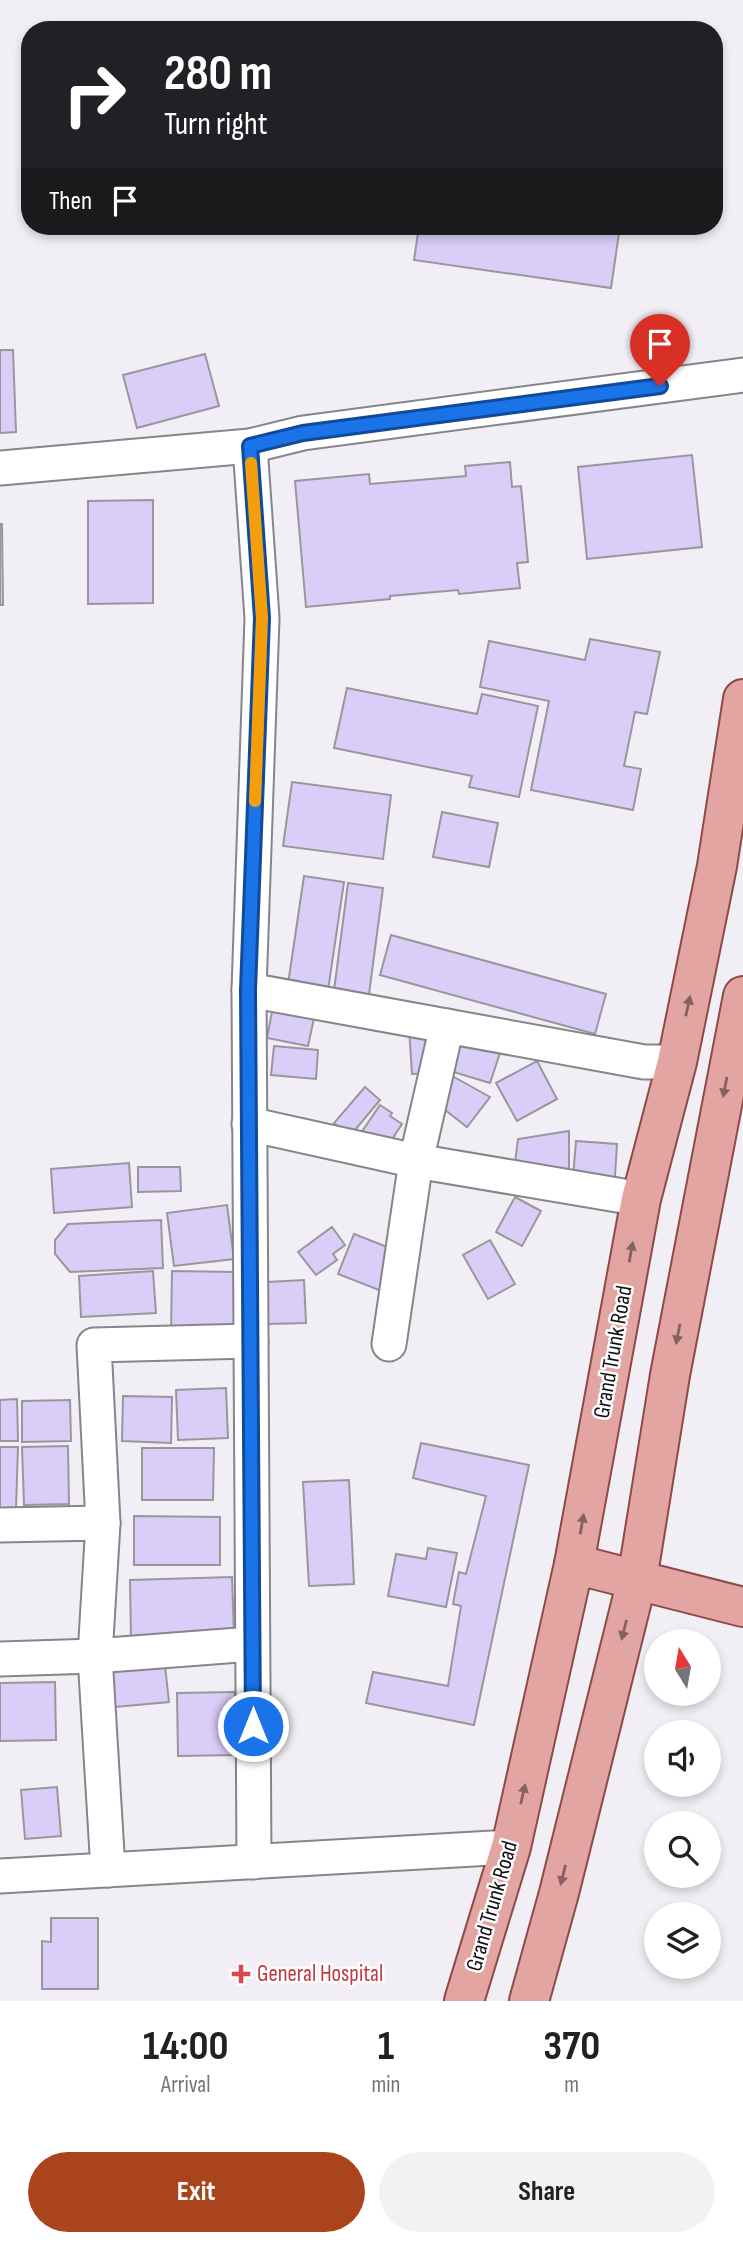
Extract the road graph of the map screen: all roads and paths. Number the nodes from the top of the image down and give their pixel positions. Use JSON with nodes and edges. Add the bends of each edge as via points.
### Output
{"nodes":[{"id":1,"x":743,"y":375,"type":"edge"},
{"id":2,"x":250,"y":446,"type":"junction"},
{"id":3,"x":0,"y":468,"type":"edge"},
{"id":4,"x":743,"y":699,"type":"edge"},
{"id":5,"x":248,"y":990,"type":"junction"},
{"id":6,"x":743,"y":996,"type":"edge"},
{"id":7,"x":447,"y":1026,"type":"junction"},
{"id":8,"x":677,"y":1062,"type":"junction"},
{"id":9,"x":249,"y":1124,"type":"junction"},
{"id":10,"x":416,"y":1161,"type":"junction"},
{"id":11,"x":641,"y":1199,"type":"junction"},
{"id":12,"x":250,"y":1341,"type":"junction"},
{"id":13,"x":389,"y":1344,"type":"dead end"},
{"id":14,"x":103,"y":1523,"type":"junction"},
{"id":15,"x":0,"y":1525,"type":"edge"},
{"id":16,"x":574,"y":1564,"type":"junction"},
{"id":17,"x":636,"y":1580,"type":"junction"},
{"id":18,"x":743,"y":1606,"type":"edge"},
{"id":19,"x":252,"y":1644,"type":"junction"},
{"id":20,"x":94,"y":1656,"type":"junction"},
{"id":21,"x":0,"y":1658,"type":"edge"},
{"id":22,"x":511,"y":1847,"type":"junction"},
{"id":23,"x":254,"y":1862,"type":"junction"},
{"id":24,"x":108,"y":1870,"type":"junction"},
{"id":25,"x":0,"y":1877,"type":"edge"},
{"id":26,"x":464,"y":2001,"type":"edge"},
{"id":27,"x":530,"y":2001,"type":"edge"}],
"edges":[{"from":1,"to":2,"type":"street","via":[[303,433]]},
{"from":2,"to":3,"type":"street"},
{"from":2,"to":5,"type":"street","via":[[262,618]]},
{"from":8,"to":4,"type":"main road","name":"Grand Trunk Road","one_way":true,"via":[[717,866]]},
{"from":5,"to":7,"type":"street"},
{"from":5,"to":9,"type":"street"},
{"from":6,"to":17,"type":"main road","one_way":true,"via":[[670,1375]]},
{"from":7,"to":8,"type":"street","via":[[644,1062]]},
{"from":7,"to":10,"type":"street"},
{"from":8,"to":11,"type":"main road","name":"Grand Trunk Road"},
{"from":9,"to":10,"type":"street"},
{"from":9,"to":12,"type":"street"},
{"from":10,"to":11,"type":"street"},
{"from":10,"to":13,"type":"street"},
{"from":16,"to":11,"type":"main road","name":"Grand Trunk Road","one_way":true},
{"from":12,"to":14,"type":"street","via":[[94,1345]]},
{"from":12,"to":19,"type":"street"},
{"from":14,"to":15,"type":"street"},
{"from":14,"to":20,"type":"street"},
{"from":16,"to":17,"type":"main road"},
{"from":22,"to":16,"type":"main road","name":"Grand Trunk Road","one_way":true},
{"from":17,"to":18,"type":"main road"},
{"from":17,"to":27,"type":"main road","one_way":true},
{"from":19,"to":20,"type":"street"},
{"from":19,"to":23,"type":"street"},
{"from":20,"to":21,"type":"street"},
{"from":20,"to":24,"type":"street"},
{"from":22,"to":23,"type":"street"},
{"from":22,"to":26,"type":"main road","name":"Grand Trunk Road"},
{"from":23,"to":24,"type":"street"},
{"from":24,"to":25,"type":"street"}]}
